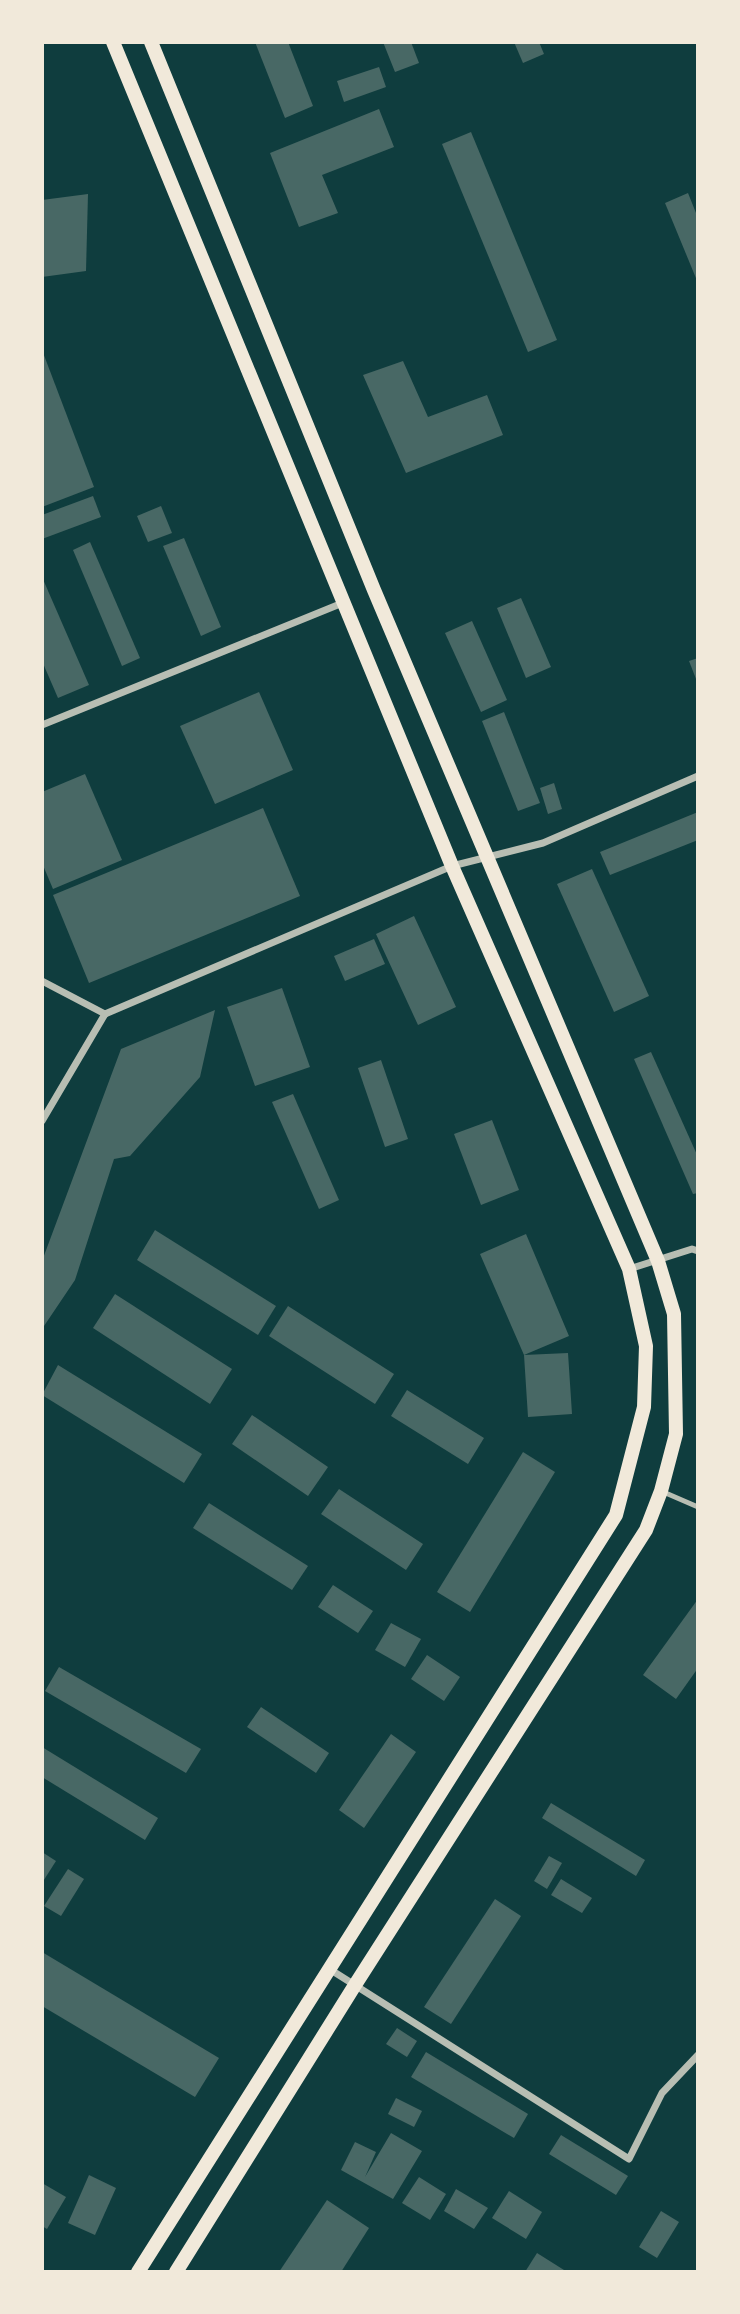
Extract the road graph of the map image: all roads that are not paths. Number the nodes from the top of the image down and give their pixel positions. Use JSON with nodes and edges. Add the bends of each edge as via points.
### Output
{"nodes":[{"id":1,"x":113,"y":42,"type":"edge"},
{"id":2,"x":151,"y":42,"type":"edge"},
{"id":3,"x":345,"y":602,"type":"junction"},
{"id":4,"x":42,"y":725,"type":"edge"},
{"id":5,"x":698,"y":776,"type":"edge"},
{"id":6,"x":487,"y":859,"type":"junction"},
{"id":7,"x":452,"y":866,"type":"junction"},
{"id":8,"x":42,"y":981,"type":"edge"},
{"id":9,"x":105,"y":1014,"type":"junction"},
{"id":10,"x":42,"y":1121,"type":"edge"},
{"id":11,"x":698,"y":1251,"type":"edge"},
{"id":12,"x":658,"y":1261,"type":"junction"},
{"id":13,"x":629,"y":1269,"type":"junction"},
{"id":14,"x":661,"y":1491,"type":"junction"},
{"id":15,"x":698,"y":1507,"type":"edge"},
{"id":16,"x":331,"y":1970,"type":"junction"},
{"id":17,"x":355,"y":1985,"type":"junction"},
{"id":18,"x":698,"y":2055,"type":"edge"},
{"id":19,"x":138,"y":2272,"type":"edge"},
{"id":20,"x":176,"y":2272,"type":"edge"}],
"edges":[{"from":1,"to":3,"type":"main road"},
{"from":2,"to":6,"type":"main road"},
{"from":3,"to":4,"type":"street"},
{"from":3,"to":7,"type":"main road"},
{"from":5,"to":6,"type":"street","via":[[543,843]]},
{"from":6,"to":7,"type":"street"},
{"from":6,"to":12,"type":"main road"},
{"from":7,"to":9,"type":"street"},
{"from":7,"to":13,"type":"main road"},
{"from":8,"to":9,"type":"street"},
{"from":9,"to":10,"type":"street"},
{"from":11,"to":12,"type":"street"},
{"from":12,"to":13,"type":"street"},
{"from":12,"to":14,"type":"main road","via":[[674,1314],[677,1366],[676,1434]]},
{"from":13,"to":16,"type":"main road","via":[[646,1346],[644,1407],[616,1514]]},
{"from":14,"to":15,"type":"lane"},
{"from":14,"to":17,"type":"main road","via":[[646,1530]]},
{"from":16,"to":17,"type":"street"},
{"from":16,"to":19,"type":"main road"},
{"from":17,"to":18,"type":"street","via":[[629,2159],[663,2093]]},
{"from":17,"to":20,"type":"main road"}]}
